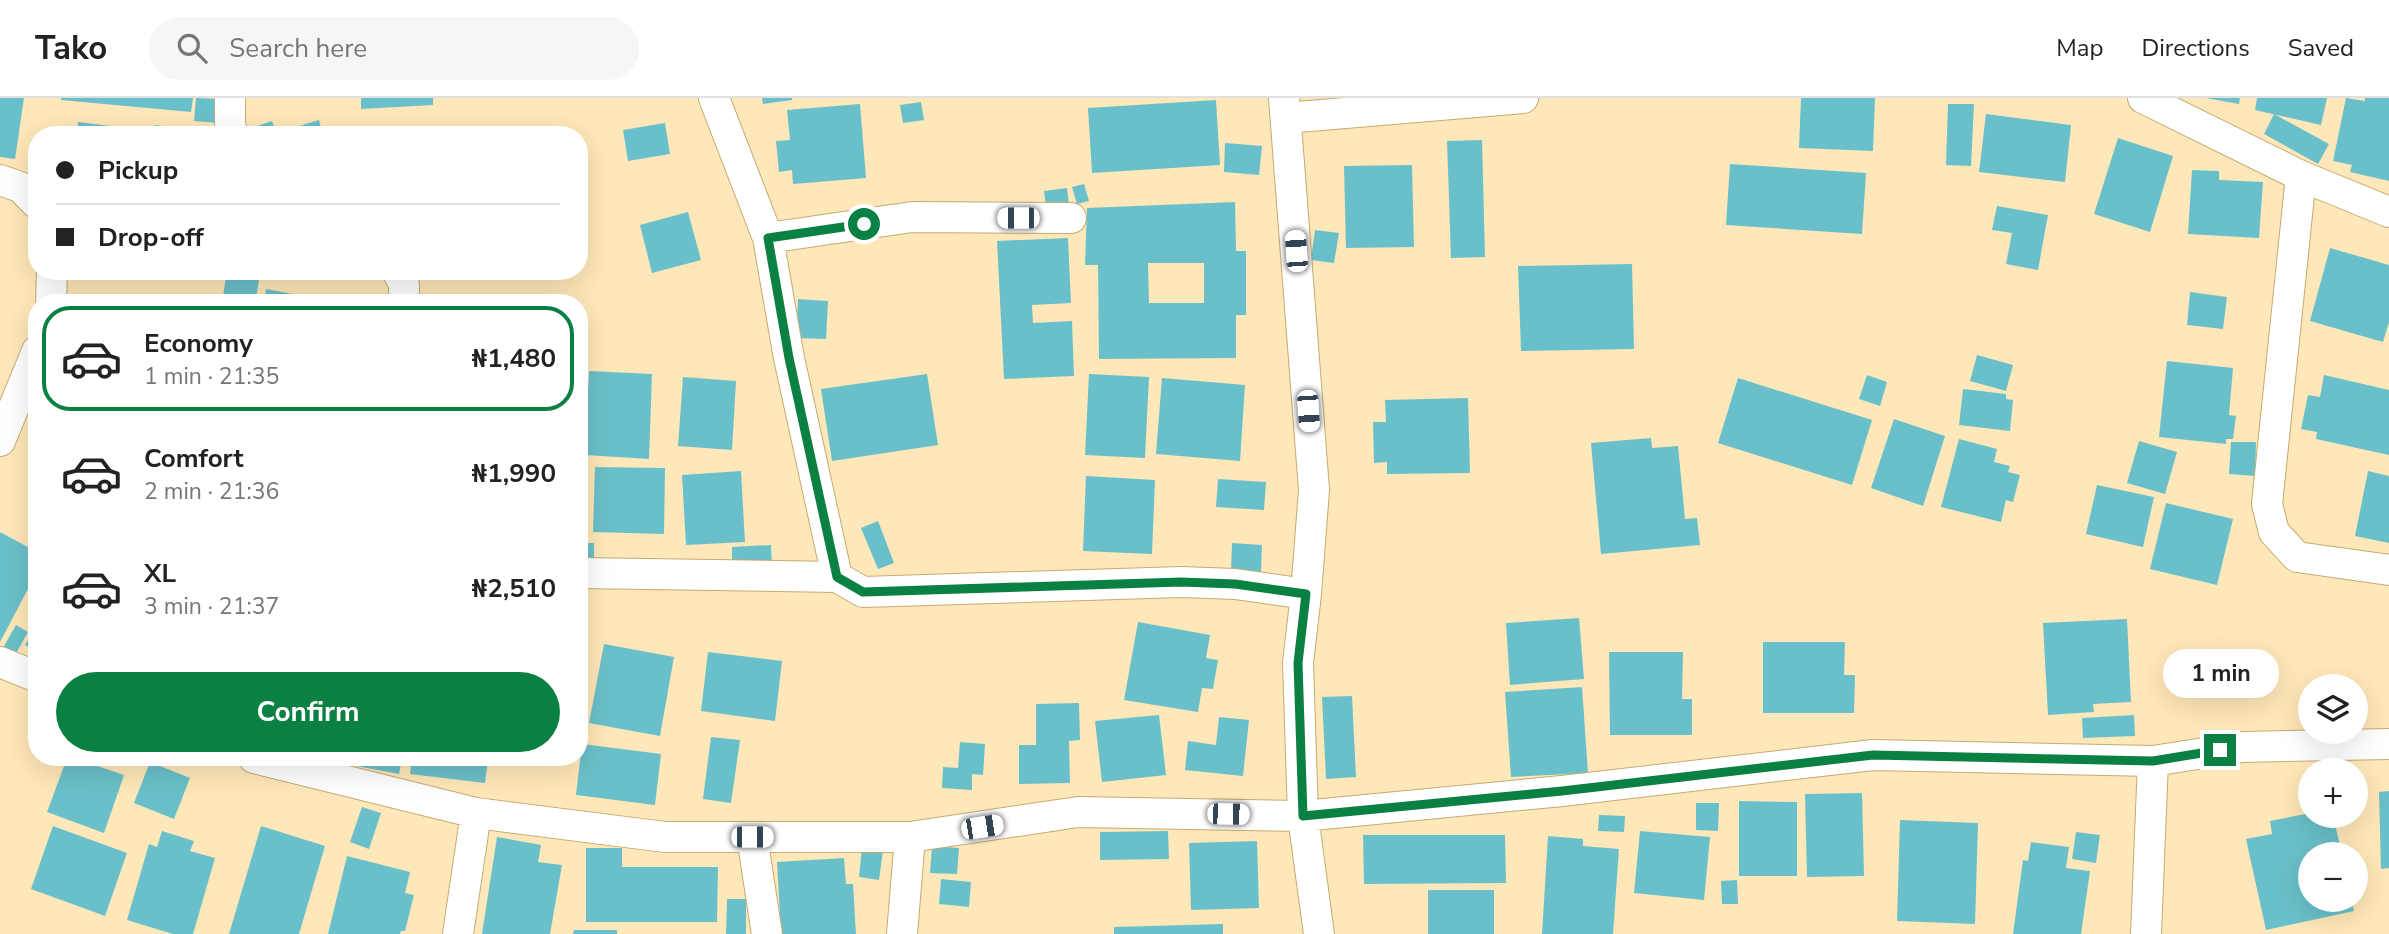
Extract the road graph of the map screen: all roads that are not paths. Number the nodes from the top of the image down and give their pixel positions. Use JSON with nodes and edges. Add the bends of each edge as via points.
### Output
{"nodes":[{"id":1,"x":230,"y":98,"type":"edge"},
{"id":2,"x":714,"y":98,"type":"edge"},
{"id":3,"x":1523,"y":98,"type":"edge"},
{"id":4,"x":2143,"y":98,"type":"edge"},
{"id":5,"x":1285,"y":108,"type":"edge"},
{"id":6,"x":230,"y":126,"type":"edge"},
{"id":7,"x":2301,"y":176,"type":"junction"},
{"id":8,"x":0,"y":180,"type":"edge"},
{"id":9,"x":28,"y":195,"type":"edge"},
{"id":10,"x":2389,"y":212,"type":"edge"},
{"id":11,"x":1071,"y":218,"type":"dead end"},
{"id":12,"x":768,"y":238,"type":"junction"},
{"id":13,"x":28,"y":373,"type":"edge"},
{"id":14,"x":0,"y":441,"type":"edge"},
{"id":15,"x":2389,"y":570,"type":"edge"},
{"id":16,"x":588,"y":573,"type":"edge"},
{"id":17,"x":837,"y":577,"type":"junction"},
{"id":18,"x":1306,"y":594,"type":"junction"},
{"id":19,"x":0,"y":662,"type":"edge"},
{"id":20,"x":28,"y":673,"type":"edge"},
{"id":21,"x":2389,"y":744,"type":"edge"},
{"id":22,"x":2153,"y":761,"type":"junction"},
{"id":23,"x":324,"y":766,"type":"edge"},
{"id":24,"x":476,"y":813,"type":"junction"},
{"id":25,"x":1303,"y":816,"type":"junction"},
{"id":26,"x":752,"y":837,"type":"junction"},
{"id":27,"x":910,"y":838,"type":"junction"},
{"id":28,"x":458,"y":934,"type":"edge"},
{"id":29,"x":767,"y":934,"type":"edge"},
{"id":30,"x":902,"y":934,"type":"edge"},
{"id":31,"x":1320,"y":934,"type":"edge"},
{"id":32,"x":2146,"y":934,"type":"edge"}],
"edges":[{"from":1,"to":6,"type":"street"},
{"from":2,"to":12,"type":"street"},
{"from":3,"to":5,"type":"street"},
{"from":4,"to":7,"type":"street"},
{"from":5,"to":18,"type":"street","via":[[1314,490]]},
{"from":7,"to":10,"type":"street"},
{"from":7,"to":15,"type":"street","via":[[2267,504],[2274,532],[2297,557]]},
{"from":8,"to":9,"type":"street"},
{"from":11,"to":12,"type":"street","via":[[912,217]]},
{"from":12,"to":17,"type":"street"},
{"from":13,"to":14,"type":"street"},
{"from":16,"to":17,"type":"street"},
{"from":17,"to":18,"type":"street","via":[[863,592],[1181,582]]},
{"from":18,"to":25,"type":"street","via":[[1298,663]]},
{"from":19,"to":20,"type":"street"},
{"from":21,"to":22,"type":"street","via":[[2242,747]]},
{"from":22,"to":25,"type":"street","via":[[1873,755]]},
{"from":22,"to":32,"type":"street"},
{"from":23,"to":24,"type":"street"},
{"from":24,"to":26,"type":"street","via":[[665,837]]},
{"from":24,"to":28,"type":"street"},
{"from":25,"to":27,"type":"street","via":[[1078,812]]},
{"from":25,"to":31,"type":"street"},
{"from":26,"to":27,"type":"street"},
{"from":26,"to":29,"type":"street"},
{"from":27,"to":30,"type":"street"}]}
